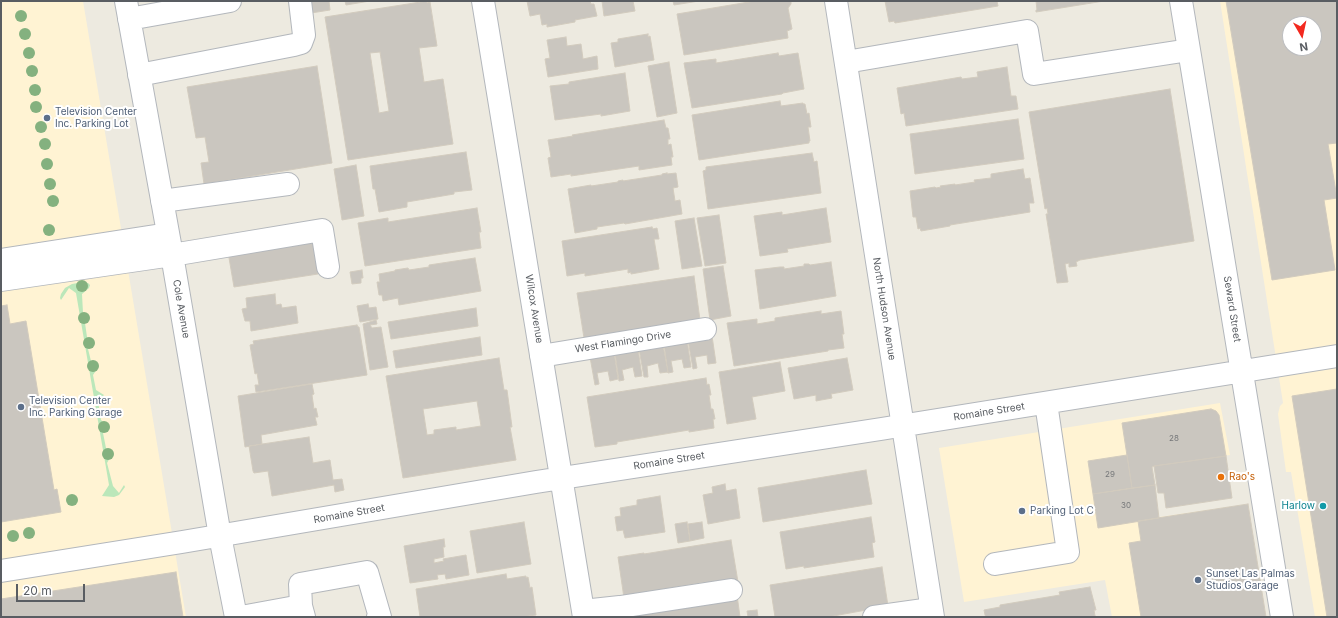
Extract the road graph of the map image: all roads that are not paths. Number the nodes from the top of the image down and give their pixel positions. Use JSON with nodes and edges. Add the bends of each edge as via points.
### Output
{"nodes":[{"id":1,"x":230,"y":1,"type":"edge"},
{"id":2,"x":300,"y":1,"type":"edge"},
{"id":3,"x":483,"y":1,"type":"edge"},
{"id":4,"x":836,"y":1,"type":"edge"},
{"id":5,"x":1181,"y":1,"type":"edge"},
{"id":6,"x":127,"y":10,"type":"edge"},
{"id":7,"x":1189,"y":50,"type":"junction"},
{"id":8,"x":846,"y":62,"type":"junction"},
{"id":9,"x":139,"y":75,"type":"junction"},
{"id":10,"x":288,"y":184,"type":"dead end"},
{"id":11,"x":162,"y":201,"type":"junction"},
{"id":12,"x":170,"y":244,"type":"junction"},
{"id":13,"x":1,"y":260,"type":"edge"},
{"id":14,"x":328,"y":267,"type":"dead end"},
{"id":15,"x":1,"y":280,"type":"edge"},
{"id":16,"x":705,"y":329,"type":"dead end"},
{"id":17,"x":541,"y":356,"type":"junction"},
{"id":18,"x":1337,"y":356,"type":"edge"},
{"id":19,"x":1242,"y":371,"type":"junction"},
{"id":20,"x":1046,"y":403,"type":"junction"},
{"id":21,"x":902,"y":425,"type":"junction"},
{"id":22,"x":561,"y":478,"type":"junction"},
{"id":23,"x":220,"y":536,"type":"junction"},
{"id":24,"x":995,"y":564,"type":"dead end"},
{"id":25,"x":1,"y":571,"type":"edge"},
{"id":26,"x":731,"y":590,"type":"dead end"},
{"id":27,"x":303,"y":611,"type":"edge"},
{"id":28,"x":932,"y":613,"type":"edge"},
{"id":29,"x":584,"y":614,"type":"edge"},
{"id":30,"x":236,"y":617,"type":"edge"},
{"id":31,"x":241,"y":617,"type":"edge"},
{"id":32,"x":378,"y":617,"type":"edge"},
{"id":33,"x":874,"y":617,"type":"edge"},
{"id":34,"x":1282,"y":617,"type":"edge"}],
"edges":[{"from":1,"to":6,"type":"street"},
{"from":2,"to":9,"type":"street","via":[[304,35],[301,43]]},
{"from":3,"to":17,"type":"street","name":"Wilcox Avenue"},
{"from":4,"to":8,"type":"street","name":"North Hudson Avenue"},
{"from":5,"to":7,"type":"street","name":"Seward Street"},
{"from":6,"to":9,"type":"street","name":"Cole Avenue"},
{"from":7,"to":8,"type":"street","via":[[1034,74],[1027,31]]},
{"from":7,"to":19,"type":"street","name":"Seward Street"},
{"from":8,"to":21,"type":"street","name":"North Hudson Avenue"},
{"from":9,"to":11,"type":"street","name":"Cole Avenue"},
{"from":10,"to":11,"type":"street"},
{"from":11,"to":12,"type":"street","name":"Cole Avenue"},
{"from":12,"to":13,"type":"street"},
{"from":12,"to":14,"type":"street","via":[[322,230]]},
{"from":12,"to":15,"type":"street"},
{"from":12,"to":23,"type":"street","name":"Cole Avenue"},
{"from":16,"to":17,"type":"street","name":"West Flamingo Drive"},
{"from":17,"to":22,"type":"street","name":"Wilcox Avenue"},
{"from":18,"to":19,"type":"street","name":"Romaine Street"},
{"from":19,"to":20,"type":"street","name":"Romaine Street"},
{"from":19,"to":34,"type":"street","name":"Seward Street"},
{"from":20,"to":21,"type":"street","name":"Romaine Street"},
{"from":20,"to":24,"type":"street","via":[[1068,552]]},
{"from":21,"to":22,"type":"street","name":"Romaine Street"},
{"from":21,"to":28,"type":"street","name":"North Hudson Avenue"},
{"from":22,"to":23,"type":"street","name":"Romaine Street"},
{"from":22,"to":29,"type":"street","name":"Wilcox Avenue"},
{"from":23,"to":25,"type":"street","name":"Romaine Street"},
{"from":23,"to":30,"type":"street","name":"Cole Avenue"},
{"from":26,"to":29,"type":"street"},
{"from":27,"to":31,"type":"street"},
{"from":27,"to":32,"type":"street","via":[[300,584],[366,572]]},
{"from":28,"to":33,"type":"street"}]}
